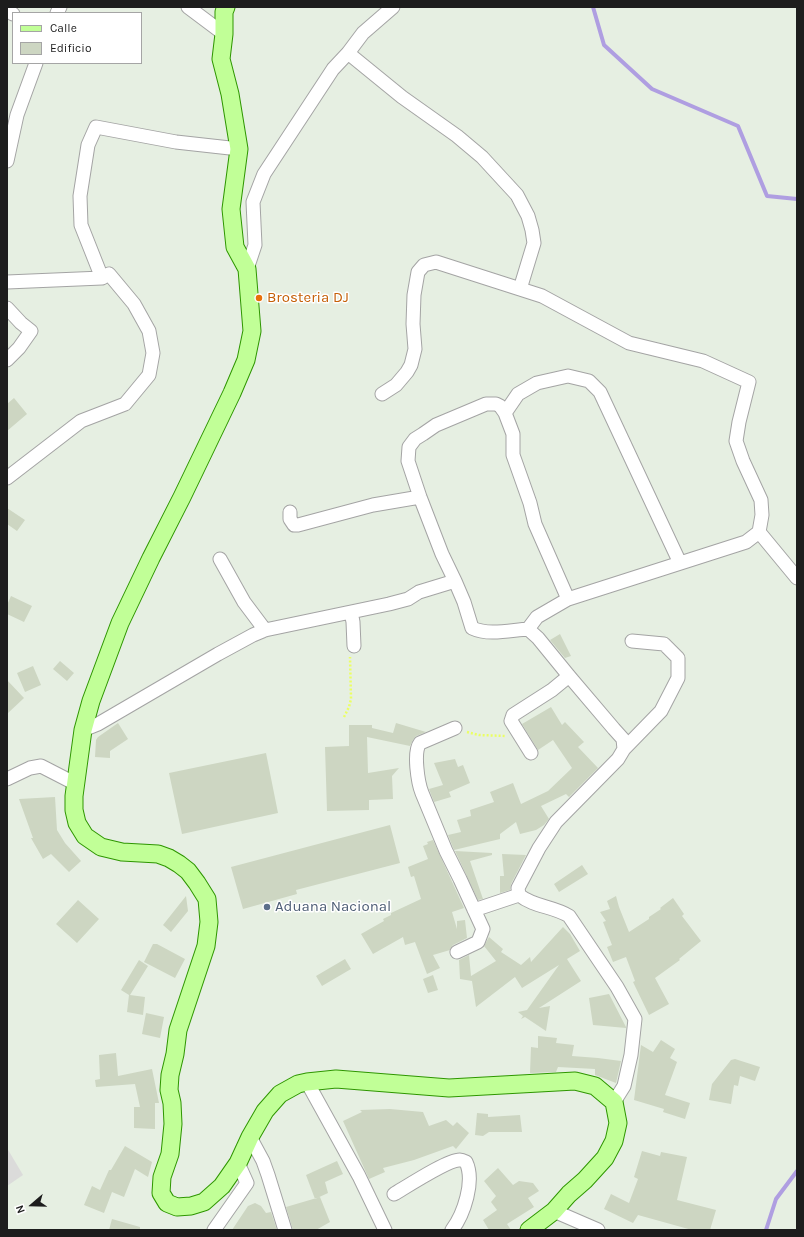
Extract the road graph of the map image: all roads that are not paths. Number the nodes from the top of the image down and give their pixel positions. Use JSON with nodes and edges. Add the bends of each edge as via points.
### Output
{"nodes":[{"id":1,"x":188,"y":7,"type":"edge"},
{"id":2,"x":226,"y":7,"type":"edge"},
{"id":3,"x":393,"y":7,"type":"edge"},
{"id":4,"x":224,"y":34,"type":"junction"},
{"id":5,"x":348,"y":53,"type":"junction"},
{"id":6,"x":36,"y":64,"type":"edge"},
{"id":7,"x":12,"y":114,"type":"edge"},
{"id":8,"x":239,"y":149,"type":"junction"},
{"id":9,"x":7,"y":161,"type":"edge"},
{"id":10,"x":247,"y":269,"type":"junction"},
{"id":11,"x":102,"y":278,"type":"junction"},
{"id":12,"x":7,"y":282,"type":"edge"},
{"id":13,"x":520,"y":289,"type":"junction"},
{"id":14,"x":7,"y":308,"type":"edge"},
{"id":15,"x":7,"y":360,"type":"edge"},
{"id":16,"x":382,"y":394,"type":"dead end"},
{"id":17,"x":505,"y":413,"type":"junction"},
{"id":18,"x":7,"y":478,"type":"edge"},
{"id":19,"x":420,"y":498,"type":"junction"},
{"id":20,"x":290,"y":512,"type":"dead end"},
{"id":21,"x":759,"y":532,"type":"junction"},
{"id":22,"x":220,"y":559,"type":"dead end"},
{"id":23,"x":680,"y":563,"type":"junction"},
{"id":24,"x":797,"y":578,"type":"edge"},
{"id":25,"x":455,"y":581,"type":"junction"},
{"id":26,"x":568,"y":599,"type":"junction"},
{"id":27,"x":351,"y":612,"type":"junction"},
{"id":28,"x":528,"y":629,"type":"junction"},
{"id":29,"x":265,"y":630,"type":"junction"},
{"id":30,"x":632,"y":641,"type":"dead end"},
{"id":31,"x":354,"y":646,"type":"road end"},
{"id":32,"x":569,"y":676,"type":"junction"},
{"id":33,"x":455,"y":728,"type":"road end"},
{"id":34,"x":84,"y":730,"type":"junction"},
{"id":35,"x":624,"y":749,"type":"junction"},
{"id":36,"x":531,"y":752,"type":"dead end"},
{"id":37,"x":7,"y":779,"type":"edge"},
{"id":38,"x":76,"y":784,"type":"junction"},
{"id":39,"x":519,"y":895,"type":"junction"},
{"id":40,"x":474,"y":910,"type":"junction"},
{"id":41,"x":457,"y":952,"type":"dead end"},
{"id":42,"x":307,"y":1082,"type":"junction"},
{"id":43,"x":614,"y":1102,"type":"junction"},
{"id":44,"x":250,"y":1137,"type":"junction"},
{"id":45,"x":238,"y":1163,"type":"junction"},
{"id":46,"x":394,"y":1194,"type":"dead end"},
{"id":47,"x":554,"y":1211,"type":"junction"},
{"id":48,"x":214,"y":1230,"type":"edge"},
{"id":49,"x":285,"y":1230,"type":"edge"},
{"id":50,"x":385,"y":1230,"type":"edge"},
{"id":51,"x":452,"y":1230,"type":"edge"},
{"id":52,"x":529,"y":1230,"type":"edge"},
{"id":53,"x":598,"y":1230,"type":"edge"}],
"edges":[{"from":1,"to":4,"type":"street"},
{"from":2,"to":4,"type":"main road"},
{"from":3,"to":5,"type":"street","via":[[362,33]]},
{"from":4,"to":8,"type":"main road","via":[[221,59]]},
{"from":5,"to":10,"type":"street","via":[[333,69],[264,174],[253,202],[255,246]]},
{"from":5,"to":13,"type":"street","via":[[482,157],[517,195],[528,216],[534,243]]},
{"from":6,"to":7,"type":"street"},
{"from":7,"to":9,"type":"street"},
{"from":8,"to":10,"type":"main road","via":[[231,209],[235,247]]},
{"from":8,"to":11,"type":"street","via":[[176,142],[96,127],[88,145],[80,196],[81,225]]},
{"from":10,"to":34,"type":"main road","via":[[252,331],[246,360],[186,490],[120,623],[91,701]]},
{"from":11,"to":12,"type":"street"},
{"from":11,"to":18,"type":"street","via":[[109,274],[134,304],[149,331],[153,353],[149,375],[125,404],[82,421]]},
{"from":13,"to":16,"type":"street","via":[[436,262],[424,265],[418,272],[414,295],[415,349],[411,365],[399,382]]},
{"from":13,"to":21,"type":"street","via":[[542,296],[629,344],[703,361],[749,382],[736,441],[761,500]]},
{"from":14,"to":15,"type":"street","via":[[31,331]]},
{"from":17,"to":19,"type":"street","via":[[496,404],[486,404],[436,425],[415,439],[409,447],[408,461]]},
{"from":17,"to":23,"type":"street","via":[[518,394],[537,383],[568,376],[589,381],[600,392]]},
{"from":17,"to":26,"type":"street","via":[[513,434],[513,456],[535,524]]},
{"from":19,"to":20,"type":"street","via":[[373,505],[298,525],[294,525],[290,519]]},
{"from":19,"to":25,"type":"street"},
{"from":21,"to":23,"type":"street","via":[[746,542]]},
{"from":21,"to":24,"type":"street"},
{"from":22,"to":29,"type":"street","via":[[244,602]]},
{"from":23,"to":26,"type":"street"},
{"from":25,"to":27,"type":"street","via":[[419,592],[408,599]]},
{"from":25,"to":28,"type":"street","via":[[472,628],[492,632]]},
{"from":26,"to":28,"type":"street","via":[[537,617]]},
{"from":27,"to":29,"type":"street"},
{"from":27,"to":31,"type":"street"},
{"from":28,"to":32,"type":"street"},
{"from":29,"to":34,"type":"street"},
{"from":30,"to":35,"type":"street","via":[[664,644],[678,658],[678,678],[661,711]]},
{"from":32,"to":35,"type":"street","via":[[623,739]]},
{"from":32,"to":36,"type":"street","via":[[552,690],[513,714],[511,721]]},
{"from":33,"to":40,"type":"street","via":[[420,743],[417,749],[417,769],[419,786]]},
{"from":34,"to":38,"type":"main road"},
{"from":35,"to":39,"type":"street","via":[[618,759],[556,822],[521,880]]},
{"from":37,"to":38,"type":"street","via":[[30,768],[41,766]]},
{"from":38,"to":45,"type":"main road","via":[[74,810],[77,823],[85,836],[101,847],[122,852],[158,854],[169,858],[188,871],[207,899],[209,922],[206,946],[178,1030],[170,1075],[173,1124],[170,1154],[162,1177],[161,1193],[167,1203],[177,1207],[204,1202],[222,1186]]},
{"from":39,"to":40,"type":"street"},
{"from":39,"to":43,"type":"street","via":[[569,916],[617,987],[635,1019],[624,1086]]},
{"from":40,"to":41,"type":"street","via":[[483,929],[480,938],[478,942]]},
{"from":42,"to":43,"type":"main road","via":[[336,1079],[449,1088],[575,1081],[595,1086]]},
{"from":42,"to":44,"type":"main road","via":[[280,1094],[265,1111]]},
{"from":42,"to":50,"type":"street","via":[[359,1176]]},
{"from":43,"to":47,"type":"main road","via":[[618,1123],[614,1141],[605,1158]]},
{"from":44,"to":45,"type":"main road"},
{"from":44,"to":49,"type":"street","via":[[266,1168]]},
{"from":45,"to":48,"type":"street","via":[[247,1183]]},
{"from":46,"to":51,"type":"street","via":[[450,1162],[466,1162],[469,1176],[464,1207]]},
{"from":47,"to":52,"type":"main road"},
{"from":47,"to":53,"type":"street"}]}
